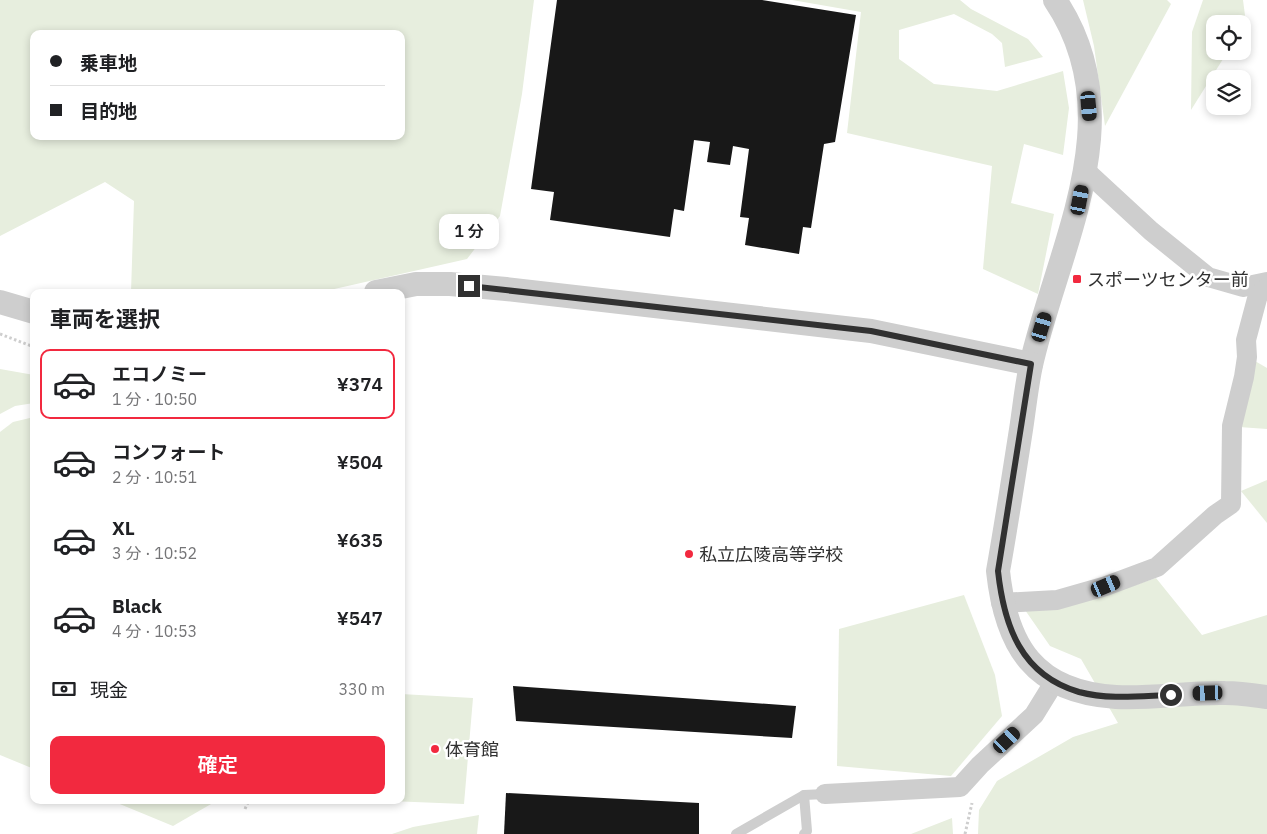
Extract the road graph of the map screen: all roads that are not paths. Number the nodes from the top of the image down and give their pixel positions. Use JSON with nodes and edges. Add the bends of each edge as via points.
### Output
{"nodes":[{"id":1,"x":1056,"y":0,"type":"edge"},
{"id":2,"x":1086,"y":170,"type":"junction"},
{"id":3,"x":1267,"y":282,"type":"edge"},
{"id":4,"x":1267,"y":288,"type":"edge"},
{"id":5,"x":394,"y":289,"type":"edge"},
{"id":6,"x":0,"y":302,"type":"edge"},
{"id":7,"x":30,"y":311,"type":"edge"},
{"id":8,"x":1031,"y":364,"type":"junction"},
{"id":9,"x":1001,"y":603,"type":"junction"},
{"id":10,"x":1055,"y":681,"type":"junction"},
{"id":11,"x":1267,"y":696,"type":"edge"},
{"id":12,"x":825,"y":794,"type":"joint"},
{"id":13,"x":804,"y":796,"type":"junction"},
{"id":14,"x":736,"y":834,"type":"edge"},
{"id":15,"x":804,"y":834,"type":"edge"}],
"edges":[{"from":1,"to":2,"type":"street","via":[[1068,19],[1085,68],[1090,126]]},
{"from":2,"to":3,"type":"street","via":[[1150,231],[1208,277],[1243,287]]},
{"from":2,"to":8,"type":"street","via":[[1077,215]]},
{"from":4,"to":9,"type":"street","via":[[1258,296],[1246,340],[1244,377],[1232,426],[1231,504],[1158,567],[1056,600]]},
{"from":5,"to":8,"type":"street","via":[[450,284],[871,331]]},
{"from":6,"to":7,"type":"street"},
{"from":8,"to":9,"type":"street","via":[[998,571]]},
{"from":9,"to":10,"type":"street","via":[[1010,631],[1027,660]]},
{"from":10,"to":11,"type":"street","via":[[1080,692],[1116,697],[1226,693]]},
{"from":10,"to":12,"type":"street","via":[[1034,715],[980,764],[960,787]]},
{"from":12,"to":13,"type":"lane"},
{"from":13,"to":14,"type":"lane"},
{"from":13,"to":15,"type":"lane","via":[[807,831]]}]}
